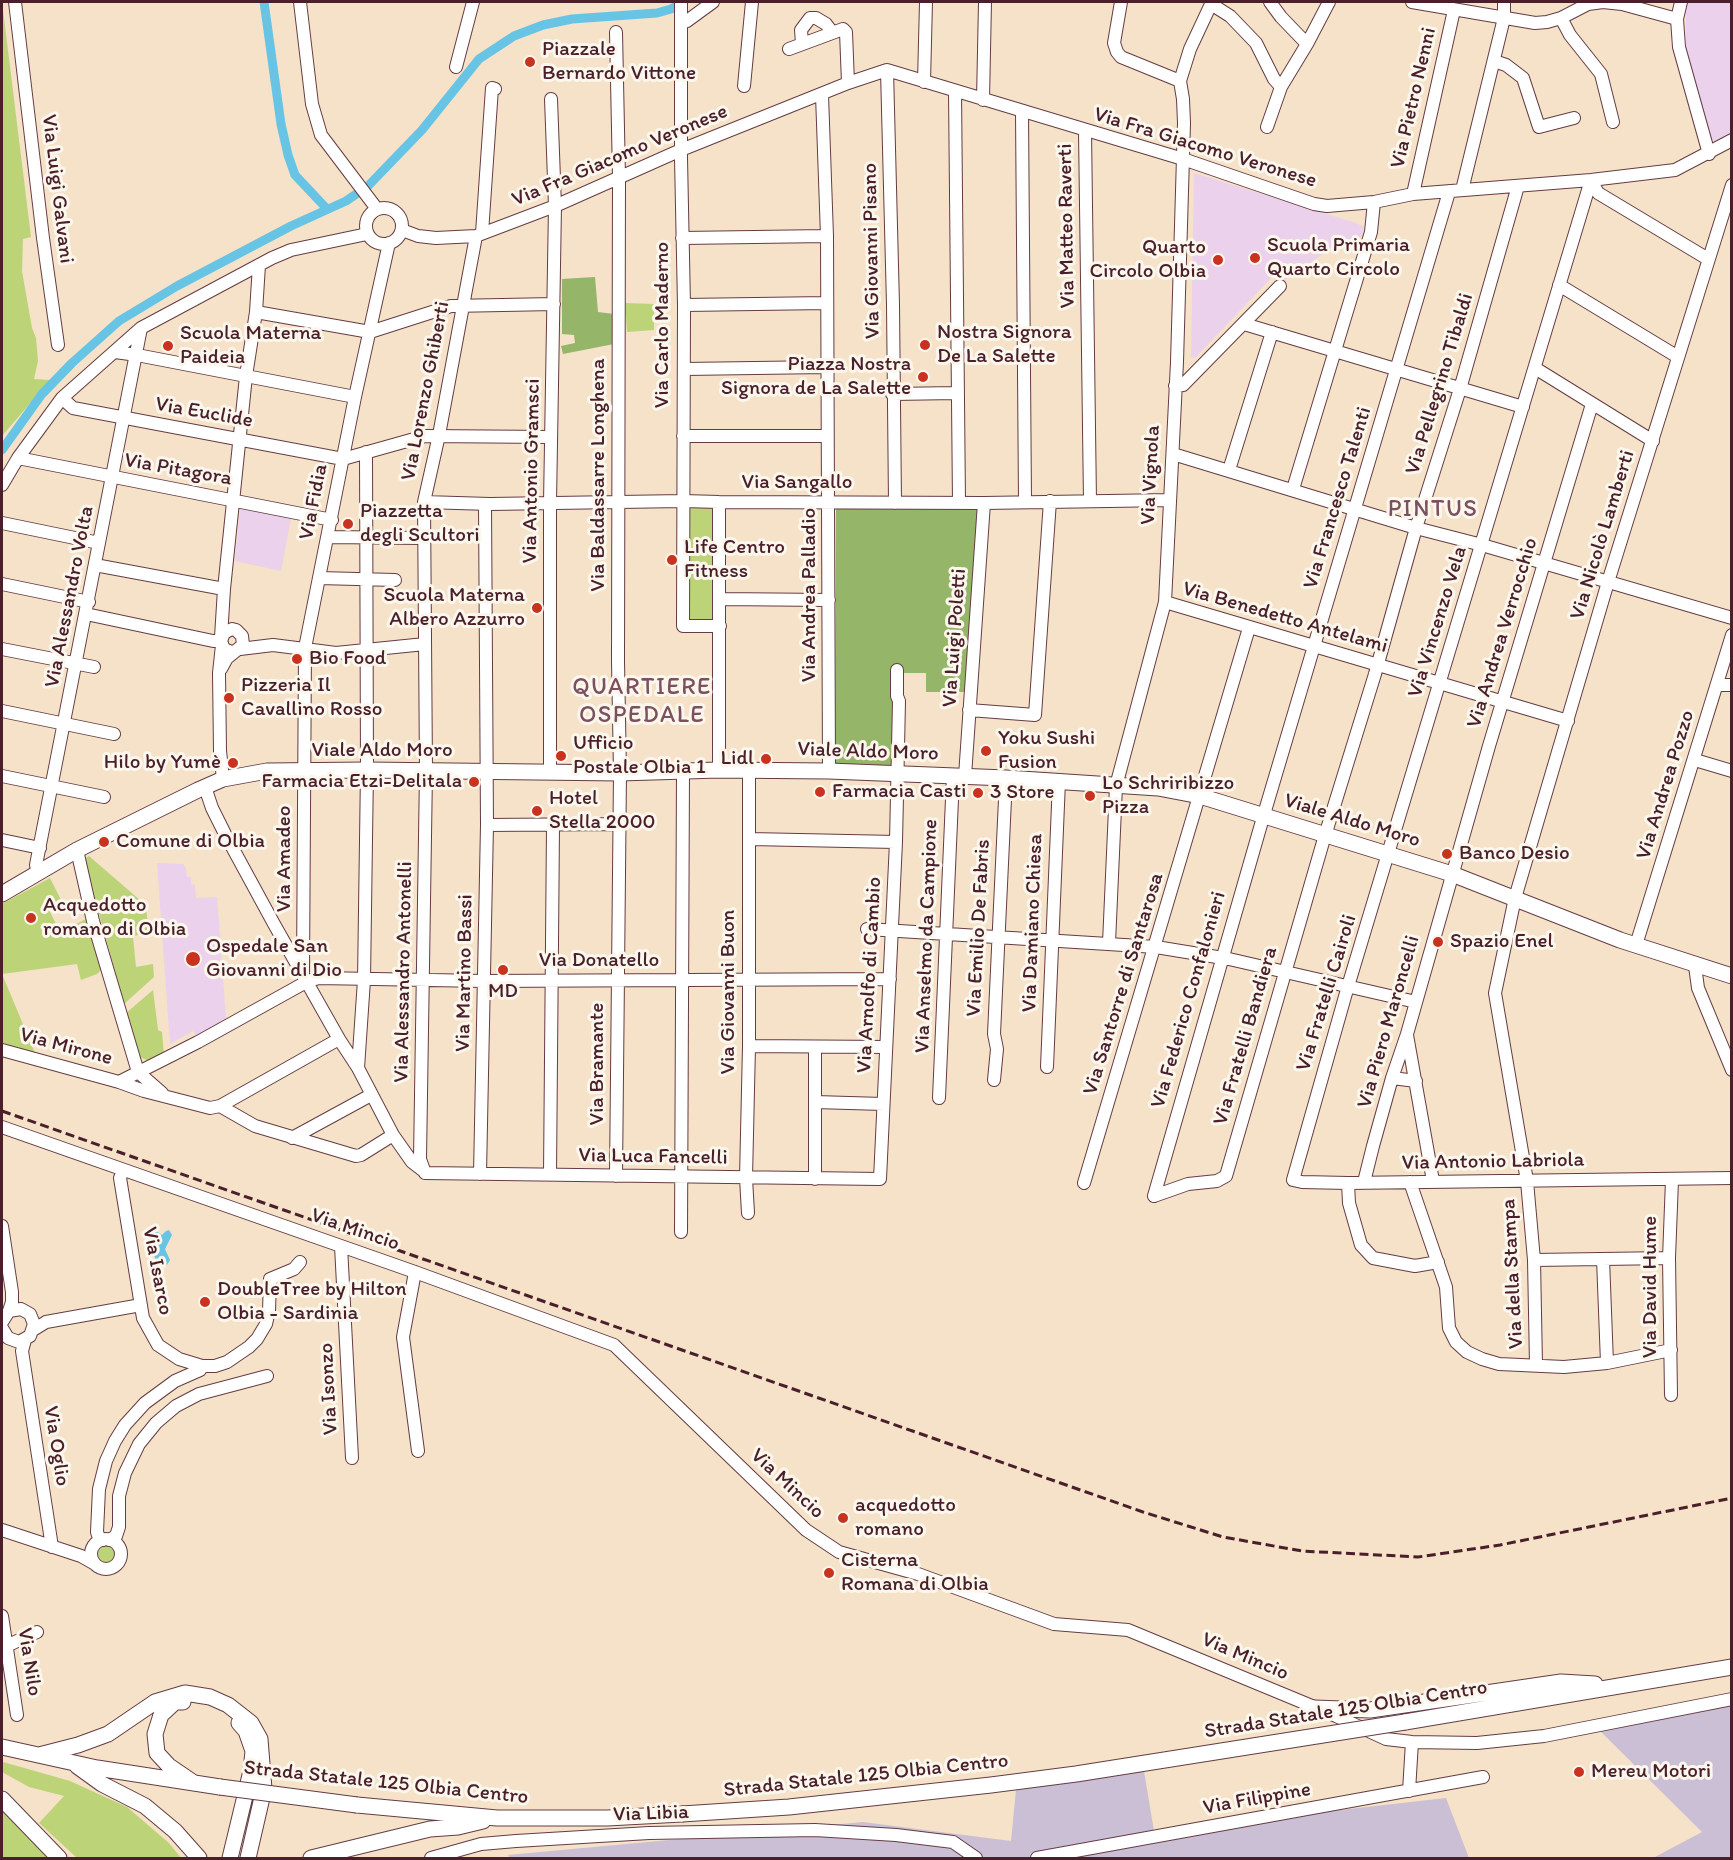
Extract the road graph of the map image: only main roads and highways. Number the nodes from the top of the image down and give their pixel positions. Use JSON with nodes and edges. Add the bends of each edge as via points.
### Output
{"nodes":[{"id":1,"x":2,"y":894,"type":"edge"},
{"id":2,"x":1731,"y":976,"type":"edge"},
{"id":3,"x":1731,"y":1667,"type":"edge"},
{"id":4,"x":1622,"y":1686,"type":"junction"},
{"id":5,"x":1314,"y":1708,"type":"road end"},
{"id":6,"x":2,"y":1747,"type":"edge"},
{"id":7,"x":39,"y":1755,"type":"junction"},
{"id":8,"x":72,"y":1763,"type":"junction"},
{"id":9,"x":263,"y":1768,"type":"junction"},
{"id":10,"x":194,"y":1783,"type":"junction"},
{"id":11,"x":2,"y":1799,"type":"edge"},
{"id":12,"x":497,"y":1818,"type":"junction"},
{"id":13,"x":59,"y":1858,"type":"edge"},
{"id":14,"x":199,"y":1858,"type":"edge"},
{"id":15,"x":230,"y":1858,"type":"edge"},
{"id":16,"x":236,"y":1858,"type":"edge"},
{"id":17,"x":248,"y":1858,"type":"edge"},
{"id":18,"x":311,"y":1858,"type":"edge"}],
"edges":[{"from":1,"to":2,"type":"main road","name":"Viale Aldo Moro","via":[[147,813],[223,779],[267,771],[830,771],[1006,778],[1158,788],[1200,796],[1452,874],[1636,945]]},
{"from":3,"to":4,"type":"main road","name":"Strada Statale 125 Olbia Centro"},
{"from":4,"to":5,"type":"main road","via":[[1561,1682],[1370,1710]]},
{"from":4,"to":12,"type":"main road","name":"Strada Statale 125 Olbia Centro","bridge":true,"via":[[1076,1774],[890,1797],[642,1816]]},
{"from":6,"to":7,"type":"main road","name":"Strada Statale 125 Olbia Centro"},
{"from":7,"to":8,"type":"main road","name":"Strada Statale 125 Olbia Centro"},
{"from":7,"to":9,"type":"main road","via":[[108,1734],[155,1702],[185,1693],[210,1696],[251,1723],[260,1738]]},
{"from":8,"to":10,"type":"main road","name":"Strada Statale 125 Olbia Centro"},
{"from":8,"to":14,"type":"main road","via":[[145,1806]]},
{"from":9,"to":16,"type":"main road"},
{"from":9,"to":17,"type":"main road","via":[[264,1789]]},
{"from":10,"to":12,"type":"main road","name":"Strada Statale 125 Olbia Centro","bridge":true,"via":[[320,1801]]},
{"from":10,"to":15,"type":"main road","via":[[157,1753],[155,1734],[161,1714],[175,1702],[207,1703],[232,1715],[246,1731],[253,1751],[251,1771]]},
{"from":11,"to":13,"type":"main road"},
{"from":12,"to":18,"type":"main road","via":[[430,1829]]}]}
